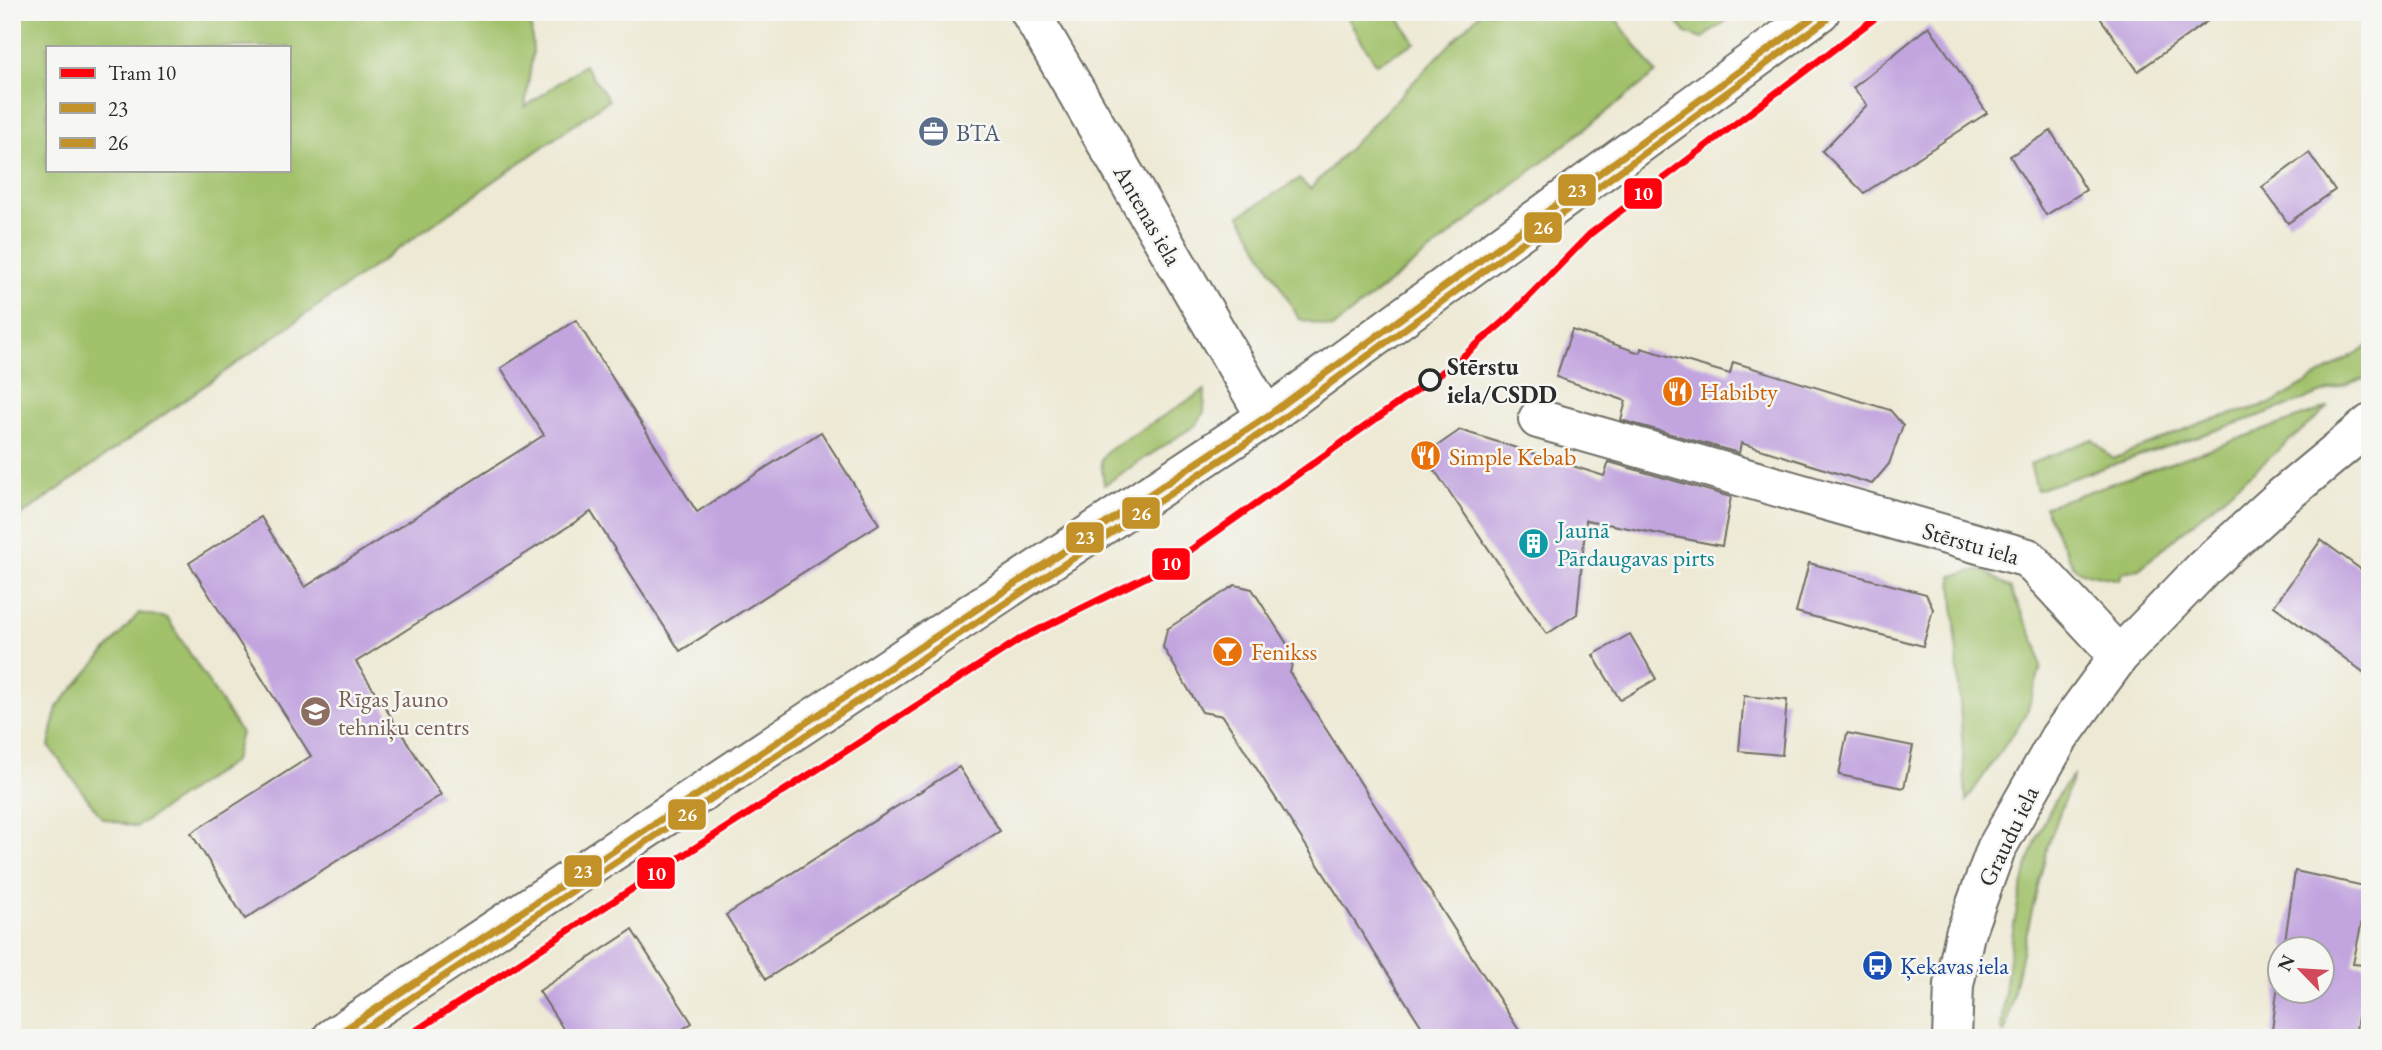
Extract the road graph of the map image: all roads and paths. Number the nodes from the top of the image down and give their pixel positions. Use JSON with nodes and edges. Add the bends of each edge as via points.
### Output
{"nodes":[{"id":1,"x":1030,"y":12,"type":"edge"},
{"id":2,"x":1821,"y":12,"type":"edge"},
{"id":3,"x":1266,"y":417,"type":"junction"},
{"id":4,"x":1538,"y":419,"type":"dead end"},
{"id":5,"x":2370,"y":424,"type":"edge"},
{"id":6,"x":2119,"y":656,"type":"junction"},
{"id":7,"x":332,"y":1038,"type":"edge"},
{"id":8,"x":1952,"y":1038,"type":"edge"}],
"edges":[{"from":1,"to":3,"type":"street","name":"Antenas iela"},
{"from":2,"to":3,"type":"street"},
{"from":3,"to":7,"type":"street"},
{"from":4,"to":6,"type":"street","name":"Stērstu iela","via":[[2028,558]]},
{"from":5,"to":6,"type":"street","via":[[2204,568]]},
{"from":6,"to":8,"type":"street","name":"Graudu iela","via":[[2059,737],[1996,849],[1965,934],[1954,985]]}]}
